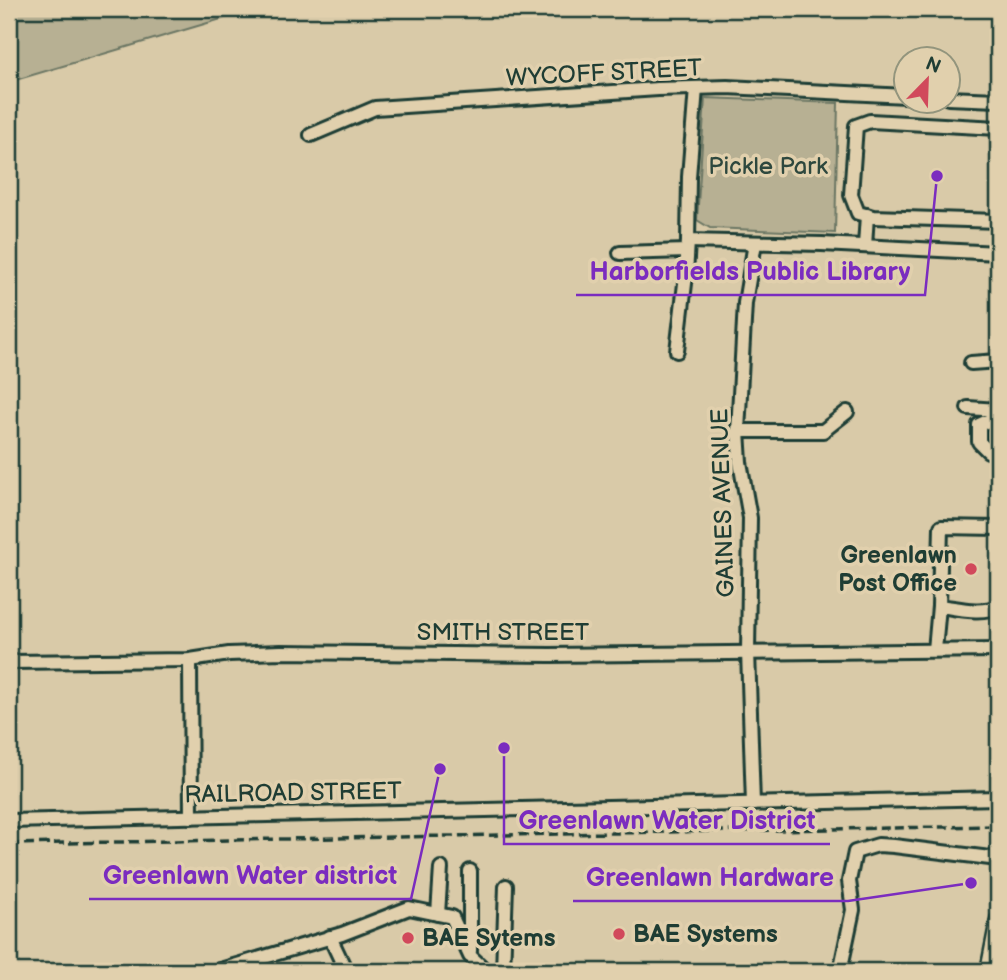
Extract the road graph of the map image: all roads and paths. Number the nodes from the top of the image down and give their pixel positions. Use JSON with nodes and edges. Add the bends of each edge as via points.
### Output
{"nodes":[{"id":1,"x":696,"y":88,"type":"junction"},
{"id":2,"x":892,"y":96,"type":"edge"},
{"id":3,"x":962,"y":98,"type":"edge"},
{"id":4,"x":998,"y":100,"type":"edge"},
{"id":5,"x":998,"y":128,"type":"edge"},
{"id":6,"x":311,"y":135,"type":"dead end"},
{"id":7,"x":867,"y":215,"type":"junction"},
{"id":8,"x":998,"y":221,"type":"edge"},
{"id":9,"x":755,"y":243,"type":"junction"},
{"id":10,"x":688,"y":246,"type":"junction"},
{"id":11,"x":865,"y":246,"type":"junction"},
{"id":12,"x":620,"y":253,"type":"dead end"},
{"id":13,"x":998,"y":253,"type":"edge"},
{"id":14,"x":677,"y":351,"type":"dead end"},
{"id":15,"x":998,"y":361,"type":"edge"},
{"id":16,"x":971,"y":363,"type":"dead end"},
{"id":17,"x":968,"y":408,"type":"dead end"},
{"id":18,"x":998,"y":410,"type":"edge"},
{"id":19,"x":847,"y":412,"type":"dead end"},
{"id":20,"x":998,"y":420,"type":"edge"},
{"id":21,"x":738,"y":431,"type":"junction"},
{"id":22,"x":998,"y":452,"type":"edge"},
{"id":23,"x":998,"y":528,"type":"edge"},
{"id":24,"x":939,"y":606,"type":"junction"},
{"id":25,"x":998,"y":606,"type":"edge"},
{"id":26,"x":935,"y":650,"type":"junction"},
{"id":27,"x":998,"y":650,"type":"edge"},
{"id":28,"x":748,"y":651,"type":"junction"},
{"id":29,"x":190,"y":660,"type":"junction"},
{"id":30,"x":9,"y":662,"type":"edge"},
{"id":31,"x":998,"y":798,"type":"edge"},
{"id":32,"x":753,"y":804,"type":"junction"},
{"id":33,"x":191,"y":817,"type":"junction"},
{"id":34,"x":9,"y":821,"type":"edge"},
{"id":35,"x":998,"y":859,"type":"edge"},
{"id":36,"x":441,"y":868,"type":"dead end"},
{"id":37,"x":470,"y":871,"type":"dead end"},
{"id":38,"x":506,"y":886,"type":"dead end"},
{"id":39,"x":438,"y":914,"type":"junction"},
{"id":40,"x":998,"y":920,"type":"edge"},
{"id":41,"x":330,"y":937,"type":"junction"},
{"id":42,"x":470,"y":956,"type":"junction"},
{"id":43,"x":246,"y":967,"type":"edge"},
{"id":44,"x":841,"y":967,"type":"dead end"},
{"id":45,"x":217,"y":971,"type":"edge"},
{"id":46,"x":346,"y":971,"type":"edge"},
{"id":47,"x":486,"y":971,"type":"edge"},
{"id":48,"x":503,"y":971,"type":"edge"},
{"id":49,"x":988,"y":971,"type":"edge"}],
"edges":[{"from":1,"to":2,"type":"street","name":"WYCOFF STREET"},
{"from":1,"to":6,"type":"street","name":"WYCOFF STREET","via":[[375,108]]},
{"from":1,"to":10,"type":"street"},
{"from":3,"to":4,"type":"street"},
{"from":5,"to":7,"type":"street","via":[[870,121],[856,126],[851,195],[858,213]]},
{"from":7,"to":8,"type":"street"},
{"from":7,"to":11,"type":"street"},
{"from":9,"to":10,"type":"street"},
{"from":9,"to":11,"type":"street"},
{"from":9,"to":21,"type":"street","name":"GAINES AVENUE","via":[[745,303]]},
{"from":10,"to":12,"type":"street"},
{"from":10,"to":14,"type":"street"},
{"from":11,"to":13,"type":"street"},
{"from":15,"to":16,"type":"street"},
{"from":17,"to":18,"type":"street"},
{"from":19,"to":21,"type":"street","via":[[823,431]]},
{"from":20,"to":22,"type":"street","via":[[979,425],[979,442],[988,451]]},
{"from":21,"to":28,"type":"street","name":"GAINES AVENUE","via":[[750,518]]},
{"from":23,"to":24,"type":"street","via":[[941,527]]},
{"from":24,"to":25,"type":"street","via":[[981,610]]},
{"from":24,"to":26,"type":"street"},
{"from":26,"to":27,"type":"street","name":"SMITH STREET"},
{"from":26,"to":28,"type":"street","name":"SMITH STREET"},
{"from":28,"to":29,"type":"street","name":"SMITH STREET","via":[[550,655],[281,652]]},
{"from":28,"to":32,"type":"street","name":"GAINES AVENUE"},
{"from":29,"to":30,"type":"street","name":"SMITH STREET"},
{"from":29,"to":33,"type":"street"},
{"from":31,"to":32,"type":"street","name":"RAILROAD STREET"},
{"from":32,"to":33,"type":"street","name":"RAILROAD STREET"},
{"from":33,"to":34,"type":"street","name":"RAILROAD STREET"},
{"from":35,"to":44,"type":"street","via":[[878,845],[855,852],[849,881],[853,910]]},
{"from":36,"to":39,"type":"street"},
{"from":37,"to":42,"type":"street"},
{"from":38,"to":48,"type":"street"},
{"from":39,"to":41,"type":"street","via":[[409,908]]},
{"from":39,"to":42,"type":"street","via":[[452,916]]},
{"from":40,"to":49,"type":"main road"},
{"from":41,"to":43,"type":"street"},
{"from":41,"to":46,"type":"street"},
{"from":42,"to":47,"type":"street"},
{"from":43,"to":45,"type":"street"}]}
